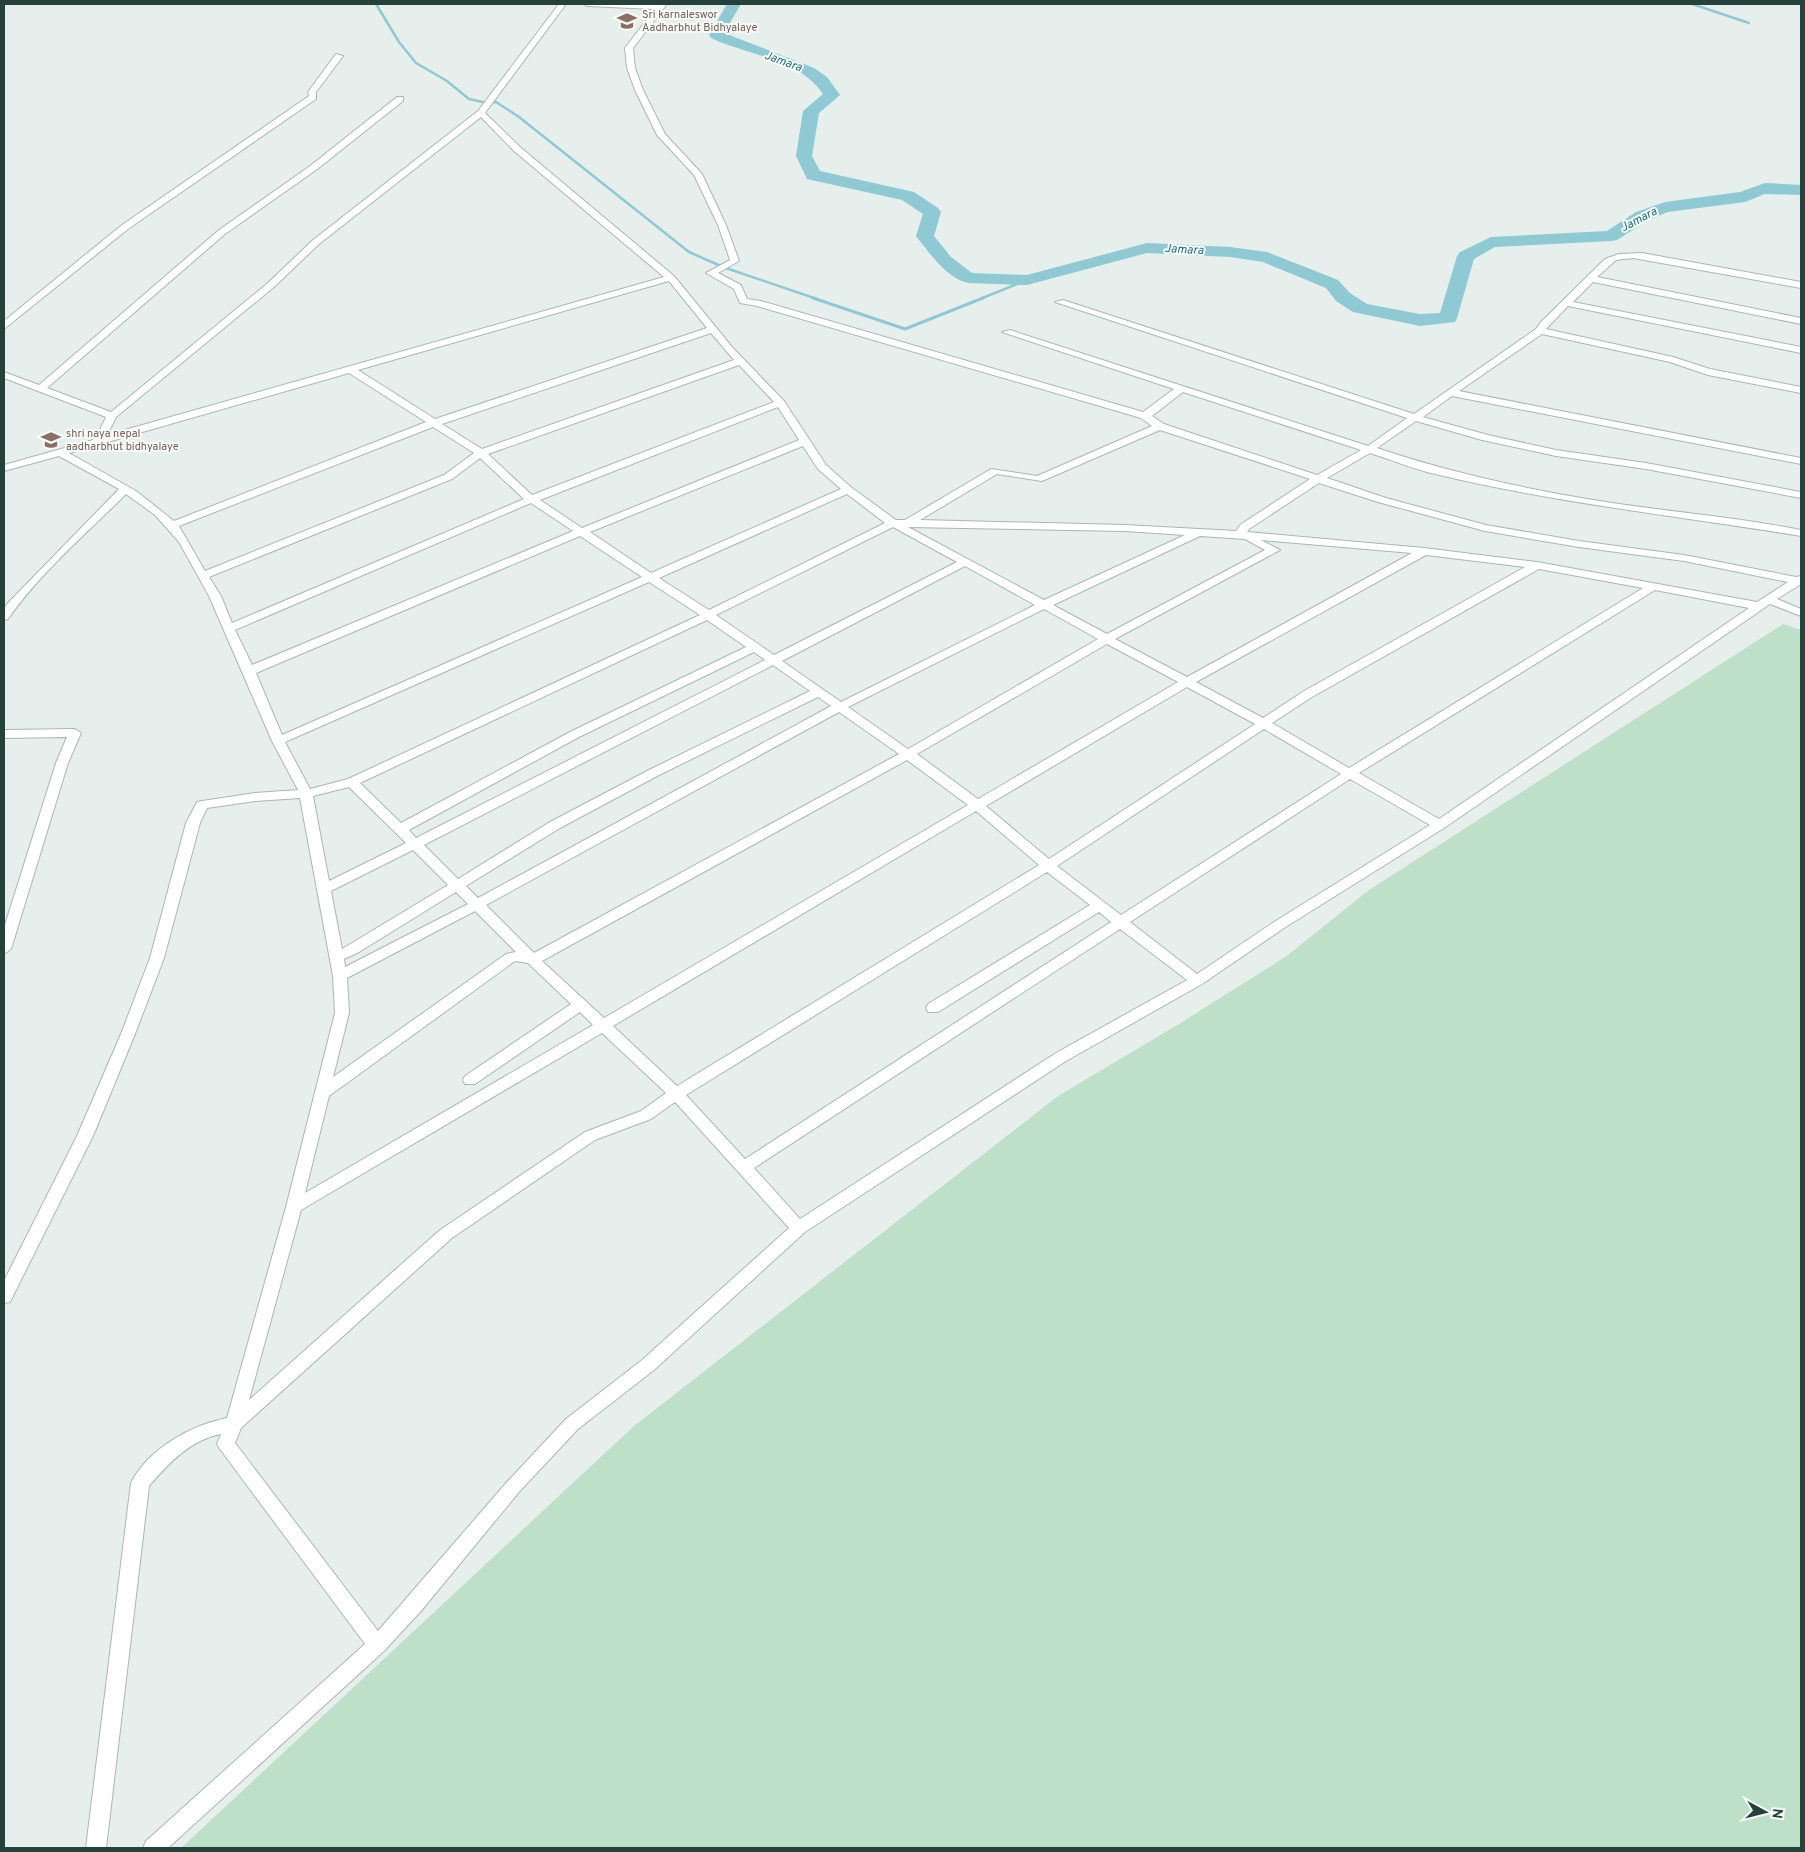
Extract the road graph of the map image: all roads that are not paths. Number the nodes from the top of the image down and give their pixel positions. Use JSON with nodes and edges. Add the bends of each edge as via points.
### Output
{"nodes":[{"id":1,"x":562,"y":4,"type":"edge"},
{"id":2,"x":587,"y":4,"type":"edge"},
{"id":3,"x":662,"y":6,"type":"edge"},
{"id":4,"x":339,"y":56,"type":"dead end"},
{"id":5,"x":400,"y":100,"type":"dead end"},
{"id":6,"x":481,"y":113,"type":"junction"},
{"id":7,"x":671,"y":278,"type":"junction"},
{"id":8,"x":1591,"y":279,"type":"junction"},
{"id":9,"x":1801,"y":285,"type":"edge"},
{"id":10,"x":1060,"y":302,"type":"dead end"},
{"id":11,"x":1565,"y":303,"type":"junction"},
{"id":12,"x":1801,"y":321,"type":"edge"},
{"id":13,"x":4,"y":326,"type":"edge"},
{"id":14,"x":713,"y":329,"type":"junction"},
{"id":15,"x":1540,"y":331,"type":"junction"},
{"id":16,"x":1007,"y":332,"type":"dead end"},
{"id":17,"x":1801,"y":350,"type":"edge"},
{"id":18,"x":741,"y":361,"type":"junction"},
{"id":19,"x":351,"y":370,"type":"junction"},
{"id":20,"x":4,"y":375,"type":"edge"},
{"id":21,"x":1182,"y":388,"type":"junction"},
{"id":22,"x":40,"y":389,"type":"junction"},
{"id":23,"x":1801,"y":390,"type":"edge"},
{"id":24,"x":1452,"y":393,"type":"junction"},
{"id":25,"x":780,"y":403,"type":"junction"},
{"id":26,"x":112,"y":416,"type":"junction"},
{"id":27,"x":1145,"y":416,"type":"junction"},
{"id":28,"x":1416,"y":418,"type":"junction"},
{"id":29,"x":434,"y":423,"type":"junction"},
{"id":30,"x":1160,"y":426,"type":"junction"},
{"id":31,"x":805,"y":441,"type":"junction"},
{"id":32,"x":96,"y":442,"type":"junction"},
{"id":33,"x":1368,"y":450,"type":"junction"},
{"id":34,"x":59,"y":451,"type":"junction"},
{"id":35,"x":481,"y":452,"type":"junction"},
{"id":36,"x":1801,"y":460,"type":"edge"},
{"id":37,"x":4,"y":468,"type":"edge"},
{"id":38,"x":1318,"y":478,"type":"junction"},
{"id":39,"x":125,"y":489,"type":"junction"},
{"id":40,"x":848,"y":490,"type":"junction"},
{"id":41,"x":1801,"y":495,"type":"edge"},
{"id":42,"x":532,"y":499,"type":"junction"},
{"id":43,"x":900,"y":523,"type":"junction"},
{"id":44,"x":172,"y":526,"type":"junction"},
{"id":45,"x":581,"y":532,"type":"junction"},
{"id":46,"x":1197,"y":533,"type":"junction"},
{"id":47,"x":1801,"y":534,"type":"edge"},
{"id":48,"x":1240,"y":535,"type":"junction"},
{"id":49,"x":1424,"y":551,"type":"junction"},
{"id":50,"x":965,"y":562,"type":"junction"},
{"id":51,"x":1537,"y":565,"type":"junction"},
{"id":52,"x":202,"y":576,"type":"junction"},
{"id":53,"x":651,"y":577,"type":"junction"},
{"id":54,"x":1800,"y":580,"type":"edge"},
{"id":55,"x":1654,"y":586,"type":"junction"},
{"id":56,"x":1764,"y":603,"type":"junction"},
{"id":57,"x":1045,"y":604,"type":"junction"},
{"id":58,"x":1801,"y":613,"type":"edge"},
{"id":59,"x":708,"y":615,"type":"junction"},
{"id":60,"x":4,"y":617,"type":"edge"},
{"id":61,"x":228,"y":629,"type":"junction"},
{"id":62,"x":1108,"y":638,"type":"junction"},
{"id":63,"x":754,"y":648,"type":"junction"},
{"id":64,"x":773,"y":660,"type":"junction"},
{"id":65,"x":249,"y":671,"type":"junction"},
{"id":66,"x":1186,"y":682,"type":"junction"},
{"id":67,"x":818,"y":692,"type":"junction"},
{"id":68,"x":839,"y":707,"type":"junction"},
{"id":69,"x":1264,"y":724,"type":"junction"},
{"id":70,"x":4,"y":734,"type":"edge"},
{"id":71,"x":278,"y":741,"type":"junction"},
{"id":72,"x":908,"y":754,"type":"junction"},
{"id":73,"x":1351,"y":773,"type":"junction"},
{"id":74,"x":352,"y":782,"type":"junction"},
{"id":75,"x":306,"y":794,"type":"junction"},
{"id":76,"x":978,"y":806,"type":"junction"},
{"id":77,"x":1439,"y":825,"type":"junction"},
{"id":78,"x":399,"y":830,"type":"junction"},
{"id":79,"x":414,"y":845,"type":"junction"},
{"id":80,"x":1048,"y":866,"type":"junction"},
{"id":81,"x":457,"y":886,"type":"junction"},
{"id":82,"x":325,"y":888,"type":"junction"},
{"id":83,"x":478,"y":904,"type":"junction"},
{"id":84,"x":1100,"y":905,"type":"junction"},
{"id":85,"x":1122,"y":922,"type":"junction"},
{"id":86,"x":4,"y":949,"type":"edge"},
{"id":87,"x":336,"y":957,"type":"junction"},
{"id":88,"x":533,"y":960,"type":"junction"},
{"id":89,"x":340,"y":976,"type":"junction"},
{"id":90,"x":1197,"y":981,"type":"junction"},
{"id":91,"x":582,"y":1004,"type":"junction"},
{"id":92,"x":933,"y":1008,"type":"dead end"},
{"id":93,"x":603,"y":1024,"type":"junction"},
{"id":94,"x":470,"y":1080,"type":"dead end"},
{"id":95,"x":321,"y":1094,"type":"junction"},
{"id":96,"x":676,"y":1094,"type":"junction"},
{"id":97,"x":744,"y":1167,"type":"junction"},
{"id":98,"x":294,"y":1207,"type":"junction"},
{"id":99,"x":799,"y":1228,"type":"junction"},
{"id":100,"x":4,"y":1297,"type":"edge"},
{"id":101,"x":234,"y":1424,"type":"junction"},
{"id":102,"x":377,"y":1645,"type":"junction"},
{"id":103,"x":96,"y":1848,"type":"edge"},
{"id":104,"x":153,"y":1848,"type":"edge"}],
"edges":[{"from":1,"to":6,"type":"street"},
{"from":2,"to":3,"type":"street"},
{"from":3,"to":27,"type":"street","via":[[629,48],[632,68],[661,136],[698,174],[722,225],[735,261],[711,273],[738,287],[743,301]]},
{"from":4,"to":13,"type":"street","via":[[312,92],[312,97],[125,227]]},
{"from":5,"to":22,"type":"street","via":[[313,168],[222,232]]},
{"from":6,"to":7,"type":"street","via":[[517,149]]},
{"from":6,"to":26,"type":"street","via":[[316,242],[271,285]]},
{"from":7,"to":14,"type":"street"},
{"from":7,"to":19,"type":"street"},
{"from":8,"to":9,"type":"street","via":[[1618,255],[1642,256]]},
{"from":8,"to":11,"type":"street"},
{"from":8,"to":12,"type":"street"},
{"from":10,"to":28,"type":"street"},
{"from":11,"to":15,"type":"street"},
{"from":11,"to":17,"type":"street"},
{"from":14,"to":18,"type":"street"},
{"from":14,"to":29,"type":"street"},
{"from":15,"to":23,"type":"street","via":[[1673,360],[1708,372]]},
{"from":15,"to":24,"type":"street"},
{"from":16,"to":21,"type":"street"},
{"from":18,"to":25,"type":"street"},
{"from":18,"to":35,"type":"street"},
{"from":19,"to":29,"type":"street"},
{"from":19,"to":32,"type":"street"},
{"from":20,"to":22,"type":"street"},
{"from":21,"to":27,"type":"street"},
{"from":21,"to":33,"type":"street"},
{"from":22,"to":26,"type":"street"},
{"from":24,"to":28,"type":"street"},
{"from":24,"to":36,"type":"street"},
{"from":25,"to":31,"type":"street"},
{"from":25,"to":42,"type":"street"},
{"from":26,"to":32,"type":"street"},
{"from":27,"to":30,"type":"street"},
{"from":28,"to":33,"type":"street"},
{"from":28,"to":41,"type":"street","via":[[1556,453]]},
{"from":29,"to":35,"type":"street"},
{"from":29,"to":44,"type":"street"},
{"from":30,"to":38,"type":"street"},
{"from":30,"to":43,"type":"street","via":[[1038,479],[995,471]]},
{"from":31,"to":40,"type":"street","via":[[822,467]]},
{"from":31,"to":45,"type":"street"},
{"from":32,"to":34,"type":"street"},
{"from":33,"to":38,"type":"street"},
{"from":33,"to":47,"type":"street","via":[[1436,472],[1586,502],[1754,524]]},
{"from":34,"to":37,"type":"street"},
{"from":34,"to":39,"type":"street"},
{"from":35,"to":42,"type":"street"},
{"from":35,"to":52,"type":"street","via":[[448,477]]},
{"from":38,"to":48,"type":"street","via":[[1244,527]]},
{"from":38,"to":54,"type":"street","via":[[1382,500],[1486,528],[1684,558]]},
{"from":39,"to":44,"type":"street"},
{"from":39,"to":60,"type":"street","via":[[58,556]]},
{"from":40,"to":43,"type":"street"},
{"from":40,"to":53,"type":"street"},
{"from":42,"to":45,"type":"street"},
{"from":42,"to":61,"type":"street"},
{"from":43,"to":46,"type":"street","via":[[1125,528]]},
{"from":43,"to":50,"type":"street"},
{"from":43,"to":59,"type":"street"},
{"from":44,"to":52,"type":"street"},
{"from":45,"to":53,"type":"street"},
{"from":45,"to":65,"type":"street"},
{"from":46,"to":48,"type":"street"},
{"from":46,"to":57,"type":"street"},
{"from":48,"to":49,"type":"street"},
{"from":48,"to":62,"type":"street","via":[[1274,550]]},
{"from":49,"to":51,"type":"street"},
{"from":49,"to":66,"type":"street"},
{"from":50,"to":57,"type":"street"},
{"from":50,"to":64,"type":"street"},
{"from":51,"to":55,"type":"street"},
{"from":51,"to":69,"type":"street","via":[[1308,694]]},
{"from":52,"to":61,"type":"street","via":[[215,596]]},
{"from":53,"to":59,"type":"street"},
{"from":53,"to":71,"type":"street"},
{"from":54,"to":56,"type":"street"},
{"from":55,"to":56,"type":"street"},
{"from":55,"to":73,"type":"street"},
{"from":56,"to":58,"type":"street"},
{"from":56,"to":77,"type":"street"},
{"from":57,"to":62,"type":"street"},
{"from":57,"to":68,"type":"street"},
{"from":59,"to":63,"type":"street"},
{"from":59,"to":74,"type":"street"},
{"from":61,"to":65,"type":"street"},
{"from":62,"to":66,"type":"street"},
{"from":62,"to":72,"type":"street"},
{"from":63,"to":64,"type":"street"},
{"from":63,"to":78,"type":"street","via":[[632,705],[503,771]]},
{"from":64,"to":67,"type":"street"},
{"from":64,"to":79,"type":"street"},
{"from":65,"to":71,"type":"street"},
{"from":66,"to":69,"type":"street"},
{"from":66,"to":76,"type":"street"},
{"from":67,"to":68,"type":"street"},
{"from":67,"to":81,"type":"street","via":[[555,824]]},
{"from":68,"to":72,"type":"street"},
{"from":68,"to":83,"type":"street"},
{"from":69,"to":73,"type":"street"},
{"from":69,"to":80,"type":"street"},
{"from":70,"to":86,"type":"street","via":[[75,733],[62,763]]},
{"from":71,"to":75,"type":"street"},
{"from":72,"to":76,"type":"street"},
{"from":72,"to":88,"type":"street"},
{"from":73,"to":77,"type":"street"},
{"from":73,"to":85,"type":"street"},
{"from":74,"to":75,"type":"street"},
{"from":74,"to":78,"type":"street"},
{"from":75,"to":82,"type":"street"},
{"from":75,"to":100,"type":"street","via":[[202,805],[193,823],[157,958],[128,1034],[86,1136]]},
{"from":76,"to":80,"type":"street"},
{"from":76,"to":93,"type":"street"},
{"from":77,"to":90,"type":"street","via":[[1279,925]]},
{"from":78,"to":79,"type":"street"},
{"from":79,"to":81,"type":"street"},
{"from":79,"to":82,"type":"street"},
{"from":80,"to":84,"type":"street"},
{"from":80,"to":96,"type":"street"},
{"from":81,"to":83,"type":"street"},
{"from":81,"to":87,"type":"street"},
{"from":82,"to":87,"type":"street"},
{"from":83,"to":88,"type":"street"},
{"from":83,"to":89,"type":"street"},
{"from":84,"to":85,"type":"street"},
{"from":84,"to":92,"type":"street"},
{"from":85,"to":90,"type":"street"},
{"from":85,"to":97,"type":"street"},
{"from":87,"to":89,"type":"street"},
{"from":88,"to":91,"type":"street"},
{"from":88,"to":95,"type":"street","via":[[511,957]]},
{"from":89,"to":95,"type":"street","via":[[342,1013]]},
{"from":90,"to":99,"type":"street","via":[[1061,1058]]},
{"from":91,"to":93,"type":"street"},
{"from":91,"to":94,"type":"street"},
{"from":93,"to":96,"type":"street"},
{"from":93,"to":98,"type":"street"},
{"from":95,"to":98,"type":"street"},
{"from":96,"to":97,"type":"street"},
{"from":96,"to":101,"type":"street","via":[[646,1115],[590,1136],[446,1234]]},
{"from":97,"to":99,"type":"street"},
{"from":98,"to":101,"type":"street"},
{"from":99,"to":102,"type":"street","via":[[648,1365],[572,1424],[513,1487]]},
{"from":101,"to":102,"type":"street","via":[[226,1444]]},
{"from":101,"to":103,"type":"street","via":[[192,1435],[160,1460],[140,1483]]},
{"from":102,"to":104,"type":"street"}]}
